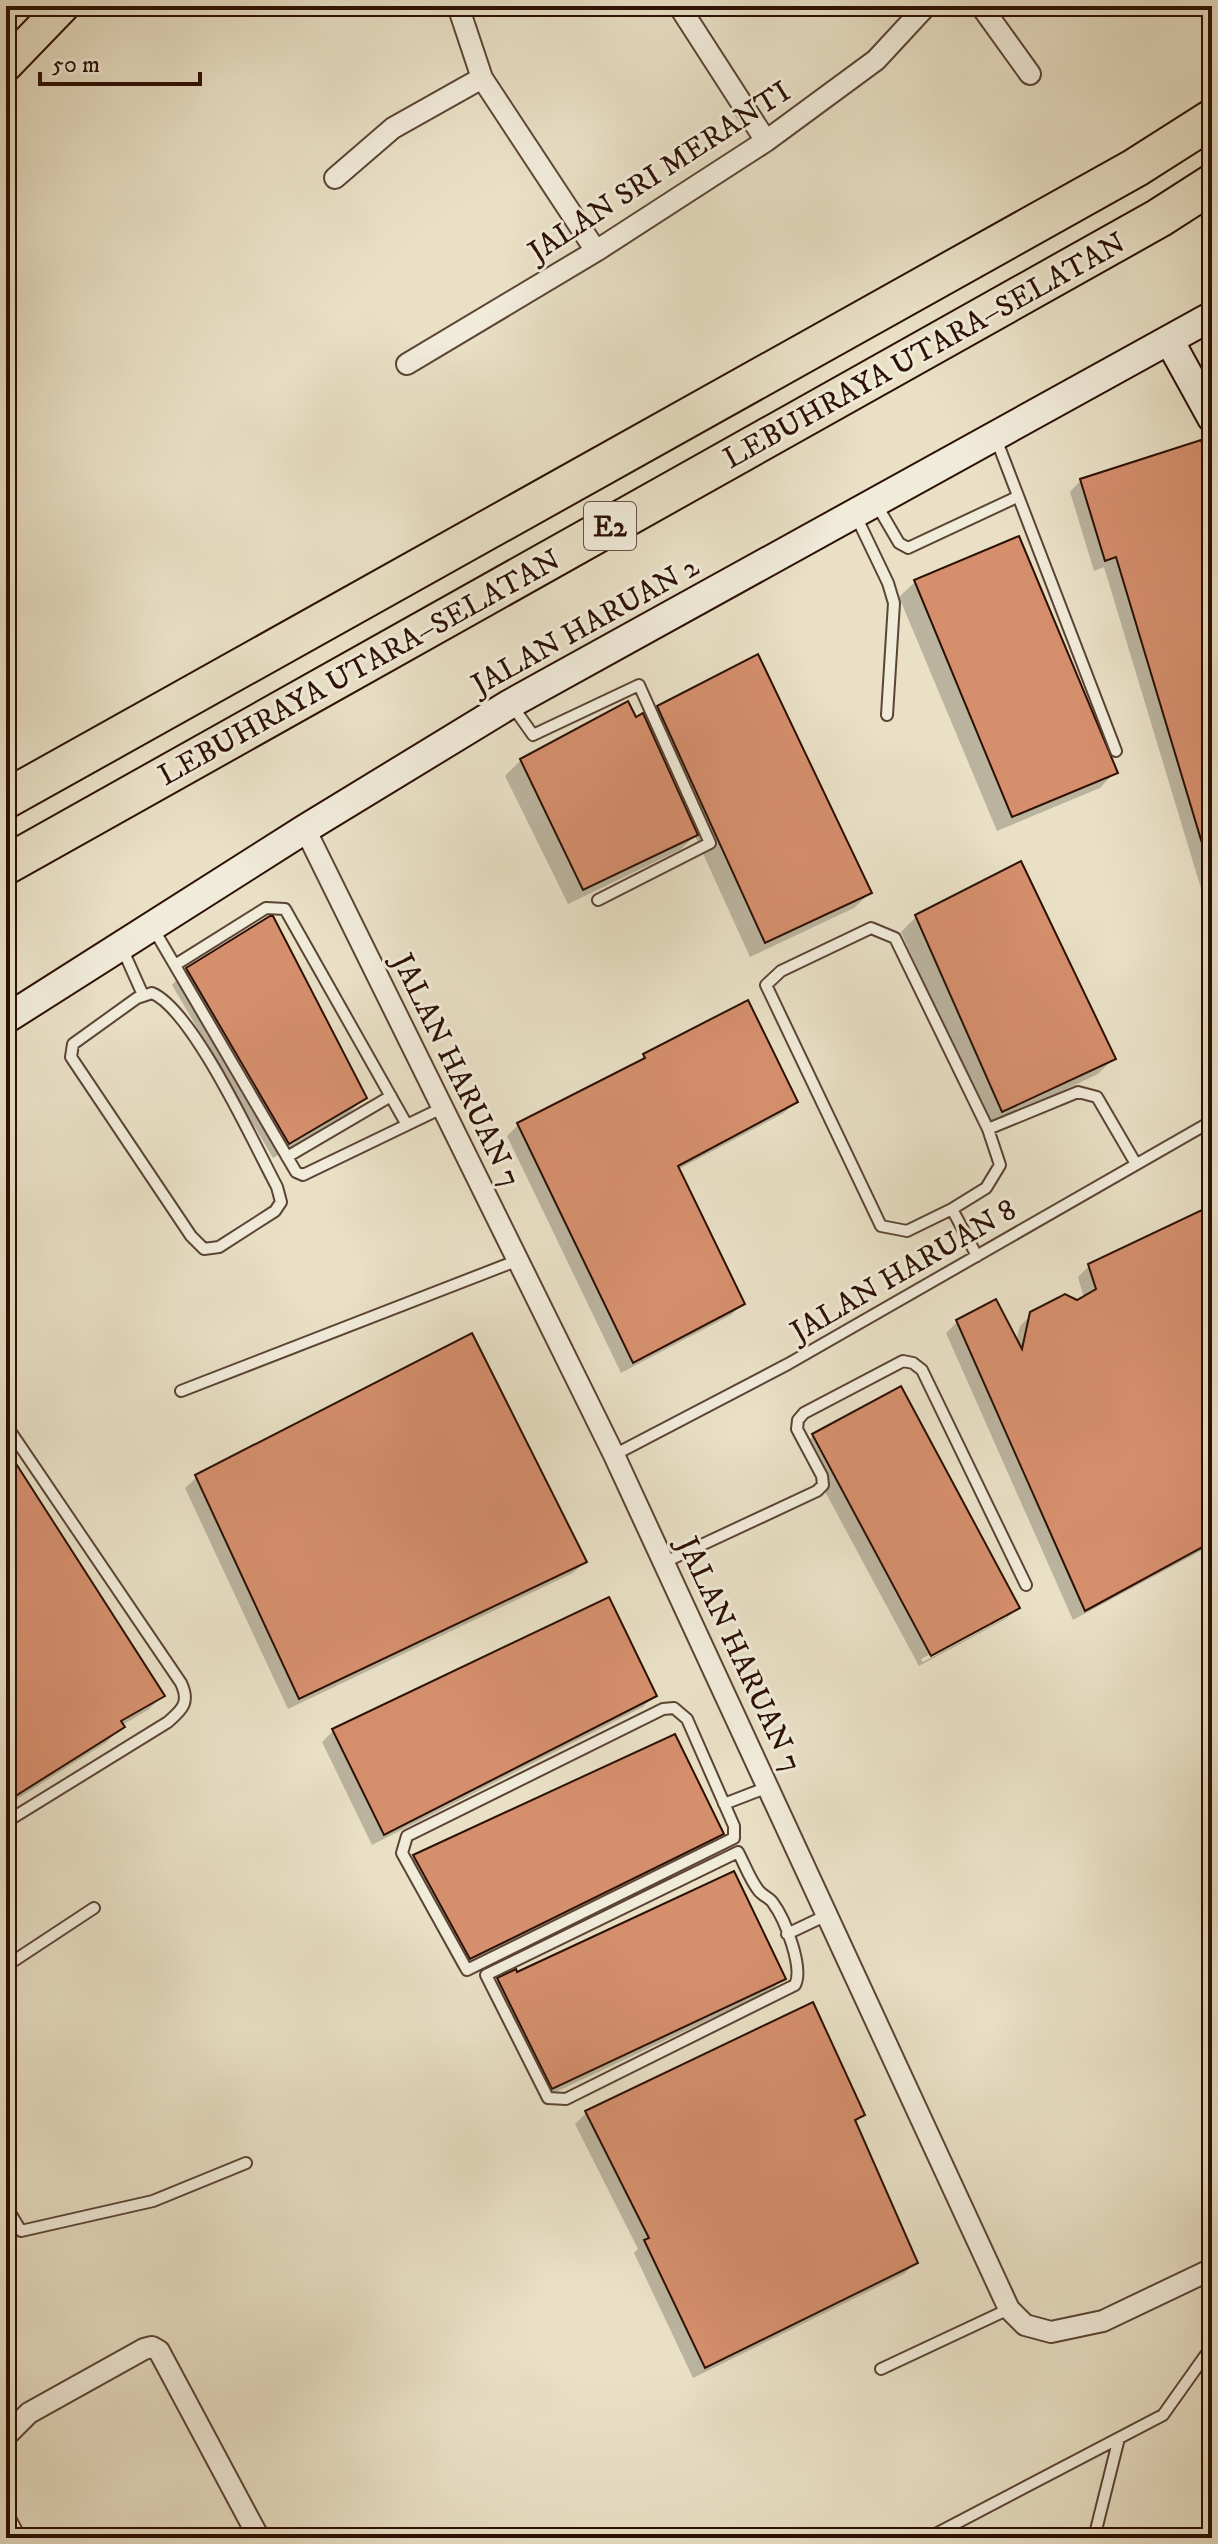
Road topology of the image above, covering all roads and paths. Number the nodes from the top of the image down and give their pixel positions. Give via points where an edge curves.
1 (38, 6) edge
2 (63, 6) edge
3 (458, 6) edge
4 (679, 6) edge
5 (926, 6) edge
6 (981, 6) edge
7 (6, 54) edge
8 (6, 65) edge
9 (1030, 74) dead end
10 (482, 78) junction
11 (1212, 119) edge
12 (766, 141) junction
13 (335, 178) dead end
14 (1212, 184) edge
15 (596, 251) junction
16 (1212, 316) edge
17 (1169, 340) junction
18 (407, 364) dead end
19 (1212, 418) edge
20 (994, 434) junction
21 (1017, 497) junction
22 (865, 507) junction
23 (510, 704) junction
24 (887, 715) dead end
25 (1116, 751) dead end
26 (6, 799) edge
27 (305, 829) junction
28 (6, 865) edge
29 (598, 900) dead end
30 (152, 926) junction
31 (121, 946) junction
32 (175, 965) junction
33 (143, 995) junction
34 (6, 1019) edge
35 (391, 1096) junction
36 (442, 1108) junction
37 (1212, 1121) edge
38 (407, 1125) junction
39 (988, 1129) junction
40 (287, 1157) junction
41 (1136, 1164) junction
42 (952, 1209) junction
43 (977, 1256) junction
44 (516, 1261) junction
45 (181, 1391) dead end
46 (6, 1425) edge
47 (614, 1455) junction
48 (665, 1562) junction
49 (1026, 1585) dead end
50 (768, 1787) junction
51 (724, 1804) junction
52 (6, 1822) edge
53 (94, 1908) dead end
54 (827, 1915) junction
55 (787, 1934) junction
56 (6, 1966) edge
57 (246, 2163) dead end
58 (6, 2206) edge
59 (1212, 2269) edge
60 (1009, 2309) junction
61 (1212, 2346) edge
62 (881, 2369) dead end
63 (6, 2436) edge
64 (1119, 2438) junction
65 (6, 2521) edge
66 (930, 2537) edge
67 (15, 2538) edge
68 (259, 2538) edge
69 (1094, 2538) edge

1 - 7 main road
2 - 8 main road
3 - 10 street
4 - 12 street
5 - 12 street, JALAN SRI MERANTI via 876,60
6 - 9 street
10 - 13 street via 393,128
10 - 15 street
11 - 26 highway, LEBUHRAYA UTARA–SELATAN / E2 via 1121,176
12 - 15 street, JALAN SRI MERANTI
14 - 28 highway, LEBUHRAYA UTARA–SELATAN / E2
15 - 18 street, JALAN SRI MERANTI
16 - 17 main road, JALAN HARUAN 2
17 - 19 main road
17 - 20 main road, JALAN HARUAN 2
20 - 21 lane
20 - 22 main road, JALAN HARUAN 2
21 - 22 lane via 908,548
21 - 25 lane
22 - 23 main road, JALAN HARUAN 2
22 - 24 lane via 894,603
23 - 27 main road, JALAN HARUAN 2
23 - 29 lane via 533,735 639,685 710,843
27 - 30 main road, JALAN HARUAN 2
27 - 36 street, JALAN HARUAN 7
30 - 31 main road, JALAN HARUAN 2
30 - 32 lane
31 - 33 lane
31 - 34 main road, JALAN HARUAN 2
32 - 35 lane via 266,908 285,909
32 - 40 lane
33 - 33 lane via 73,1044 71,1057 191,1236 204,1249 219,1247 275,1211 281,1202 277,1187 194,1035 160,997
35 - 38 lane
35 - 40 lane
36 - 38 lane
36 - 44 street, JALAN HARUAN 7
37 - 41 lane, JALAN HARUAN 8
38 - 40 lane via 303,1175
39 - 41 lane via 1078,1092 1097,1097
39 - 42 lane via 1000,1165 986,1188
39 - 42 lane via 895,938 871,928 781,971 766,985 881,1226 907,1231
41 - 43 lane, JALAN HARUAN 8
42 - 43 lane
43 - 47 lane, JALAN HARUAN 8
44 - 45 lane
44 - 47 street, JALAN HARUAN 7
46 - 52 lane via 181,1683 186,1700 168,1722
47 - 48 street, JALAN HARUAN 7
48 - 49 lane via 817,1491 822,1476 797,1429 798,1420 903,1361 922,1370
48 - 50 street, JALAN HARUAN 7
50 - 51 lane
50 - 54 street, JALAN HARUAN 7
51 - 51 lane via 734,1838 467,1970 402,1853 407,1836 415,1831 663,1709 674,1708 687,1719
53 - 56 lane
54 - 55 lane
54 - 60 street, JALAN HARUAN 7
55 - 55 lane via 799,1966 790,1989 559,2100 545,2096 486,1975 738,1852 760,1894 773,1901
57 - 58 lane via 153,2201 21,2231
59 - 60 street via 1103,2321 1051,2332 1025,2325
60 - 62 lane
61 - 64 lane via 1163,2415
63 - 68 street via 29,2413 152,2347 159,2351
64 - 66 lane
64 - 69 lane
65 - 67 street

